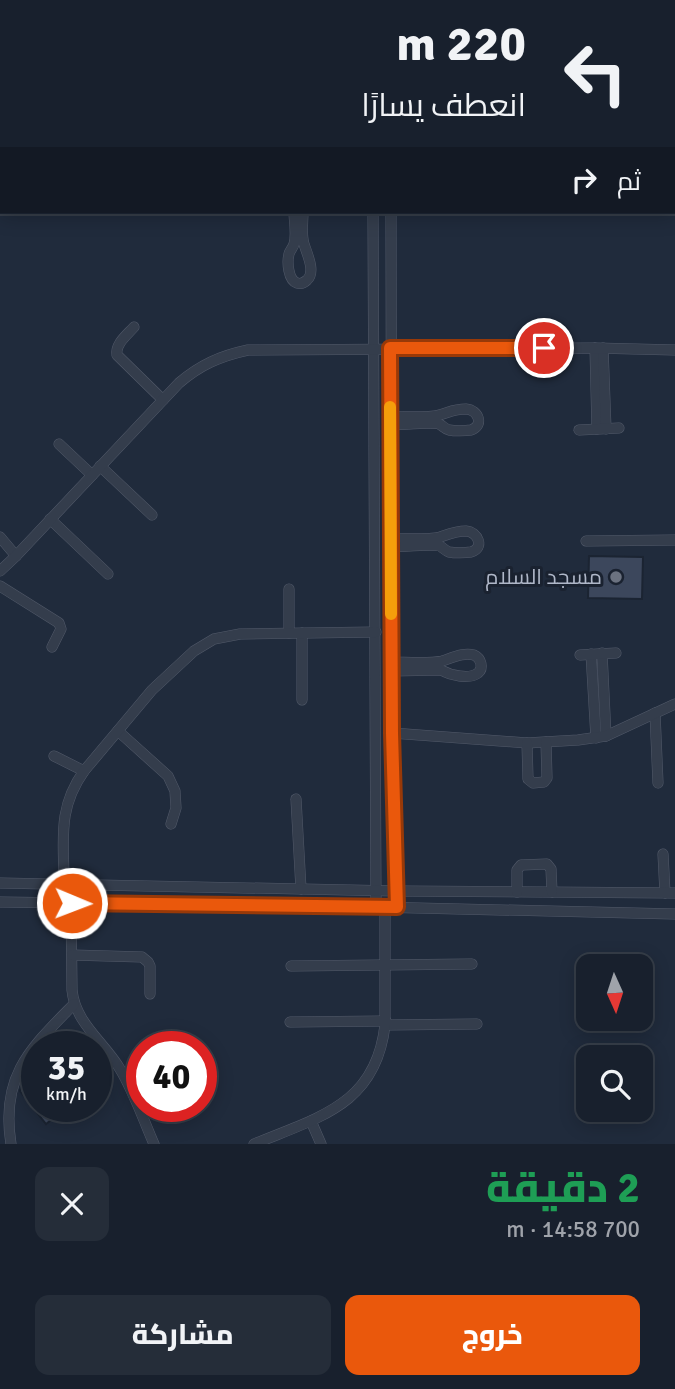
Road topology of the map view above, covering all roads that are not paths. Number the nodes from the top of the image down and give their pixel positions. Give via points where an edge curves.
1 (294, 214) edge
2 (303, 214) edge
3 (373, 214) edge
4 (391, 216) edge
5 (134, 327) dead end
6 (390, 348) junction
7 (599, 348) junction
8 (373, 349) junction
9 (675, 350) edge
10 (163, 400) junction
11 (390, 421) junction
12 (619, 428) dead end
13 (602, 429) junction
14 (579, 430) dead end
15 (60, 444) dead end
16 (100, 466) junction
17 (92, 475) junction
18 (152, 515) dead end
19 (50, 519) junction
20 (0, 537) edge
21 (675, 540) edge
22 (586, 541) dead end
23 (391, 543) junction
24 (16, 556) junction
25 (0, 571) edge
26 (108, 575) dead end
27 (0, 586) edge
28 (289, 589) dead end
29 (376, 632) junction
30 (289, 633) junction
31 (302, 633) junction
32 (52, 647) dead end
33 (616, 653) dead end
34 (391, 667) junction
35 (302, 700) dead end
36 (675, 704) edge
37 (655, 713) junction
38 (118, 731) junction
39 (392, 733) junction
40 (601, 737) junction
41 (546, 742) junction
42 (527, 743) junction
43 (54, 756) dead end
44 (84, 771) junction
45 (658, 783) dead end
46 (296, 799) dead end
47 (171, 824) dead end
48 (663, 854) dead end
49 (0, 883) edge
50 (19, 884) junction
51 (65, 884) junction
52 (138, 885) junction
53 (301, 889) junction
54 (376, 890) junction
55 (397, 891) junction
56 (517, 892) junction
57 (552, 892) junction
58 (670, 893) edge
59 (0, 901) edge
60 (19, 902) junction
61 (72, 903) junction
62 (138, 904) junction
63 (380, 907) junction
64 (397, 907) junction
65 (675, 914) edge
66 (72, 955) junction
67 (472, 964) dead end
68 (291, 965) dead end
69 (384, 965) junction
70 (150, 994) dead end
71 (74, 1004) junction
72 (290, 1021) dead end
73 (386, 1023) junction
74 (477, 1024) dead end
75 (311, 1121) junction
76 (11, 1144) edge
77 (154, 1144) edge
78 (254, 1144) edge
79 (321, 1144) edge

1 - 2 street via 290,277 298,284 310,274
3 - 8 street
4 - 6 street
5 - 10 street via 118,345 117,355
6 - 7 street
6 - 8 street
6 - 11 street
7 - 9 street
7 - 13 street
8 - 10 street via 229,354 194,371
8 - 29 street
10 - 16 street
11 - 11 street via 438,424 454,430 472,429 479,421 470,409
11 - 23 street
12 - 13 street
13 - 14 street
15 - 17 street
16 - 17 street
16 - 18 street
17 - 19 street
19 - 24 street
19 - 26 street
20 - 24 street
21 - 22 street
23 - 23 street via 438,546 450,552 472,551 479,543 469,531
23 - 34 street
24 - 25 street
27 - 32 street via 59,623 61,629
28 - 30 street
29 - 31 street
29 - 54 street
30 - 31 street
30 - 38 street via 235,634 202,645 152,691
31 - 35 street
33 - 40 street via 591,654
34 - 34 street via 475,675 481,661 472,655 452,656
34 - 39 street
36 - 37 street
37 - 40 street
37 - 45 street
38 - 44 street
38 - 47 street via 168,776 176,800
39 - 42 street
39 - 55 street
40 - 41 street
41 - 42 street
41 - 42 street via 547,778 533,783 528,779
43 - 44 street
44 - 51 street via 64,815
46 - 53 street
48 - 58 street
49 - 50 street
50 - 51 street
50 - 60 street
51 - 52 street
52 - 53 street
52 - 62 street
53 - 54 street
54 - 55 street
54 - 63 street
55 - 56 street
55 - 64 street
56 - 57 street
56 - 57 street via 518,867 547,864
57 - 58 street
59 - 60 street
60 - 61 street
61 - 62 street
61 - 66 street
62 - 63 street
63 - 64 street
63 - 69 street
64 - 65 street
66 - 70 street via 142,957 150,966
66 - 71 street
67 - 69 street
68 - 69 street
69 - 73 street
71 - 76 street via 12,1072 3,1107
71 - 77 street via 121,1070
72 - 73 street
73 - 74 street
73 - 75 street via 379,1055 364,1083 341,1105
75 - 78 street
75 - 79 street

